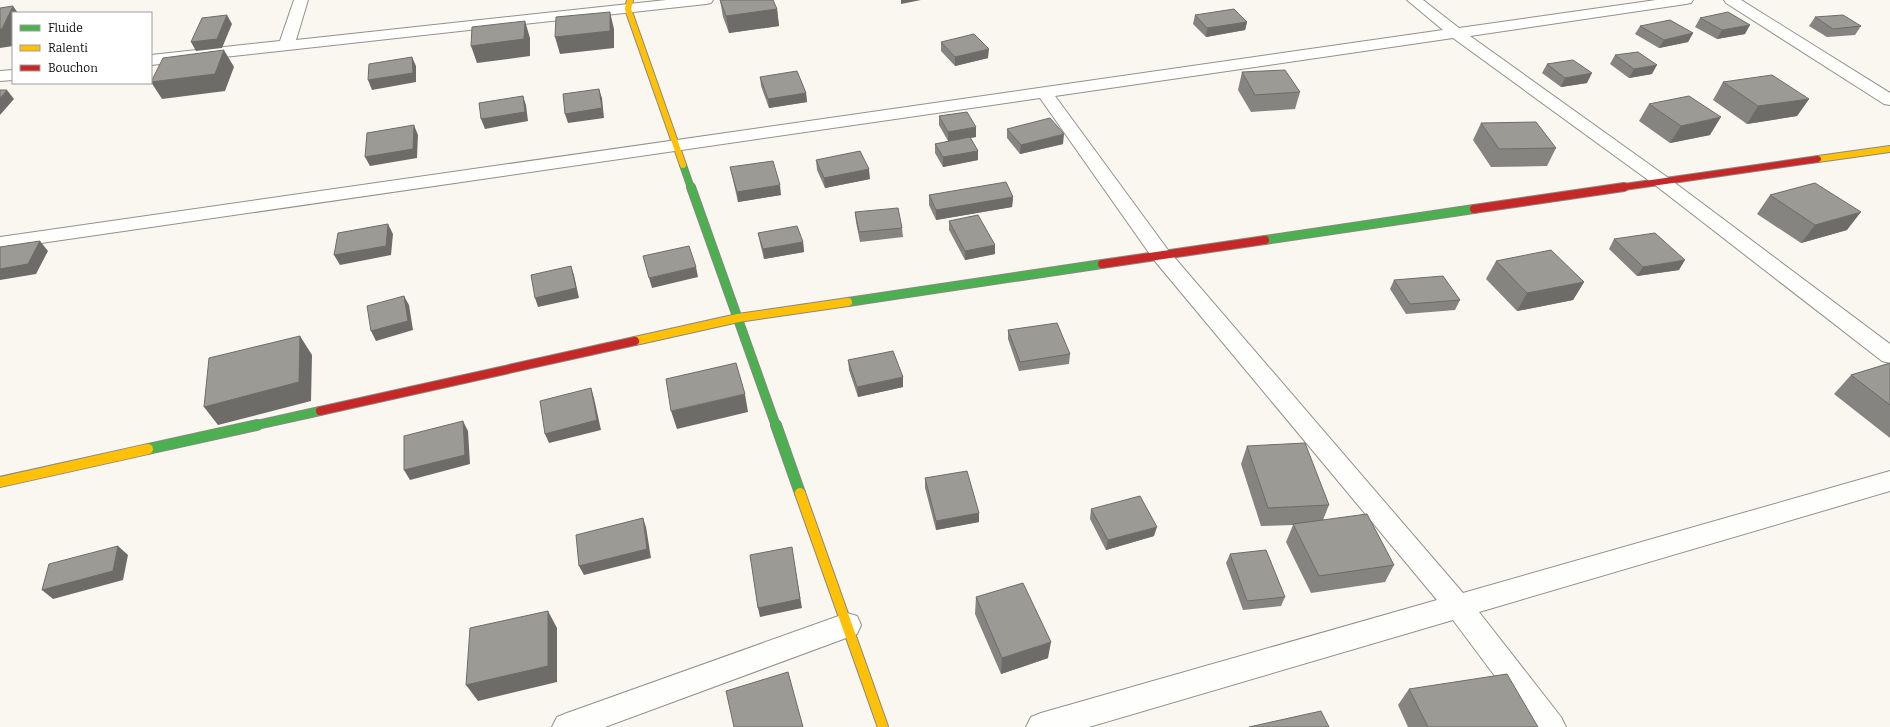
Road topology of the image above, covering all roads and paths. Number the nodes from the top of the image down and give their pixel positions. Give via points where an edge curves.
1 (302, 0) edge
2 (706, 0) edge
3 (1414, 0) edge
4 (1686, 0) edge
5 (1731, 0) edge
6 (629, 4) edge
7 (1456, 33) junction
8 (286, 46) junction
9 (152, 60) edge
10 (12, 75) edge
11 (0, 76) edge
12 (1044, 92) junction
13 (1890, 100) edge
14 (677, 145) junction
15 (1890, 149) edge
16 (1661, 181) junction
17 (0, 243) edge
18 (1161, 255) junction
19 (738, 318) junction
20 (1890, 355) edge
21 (1890, 481) edge
22 (0, 482) edge
23 (1458, 606) junction
24 (847, 625) junction
25 (567, 727) edge
26 (883, 727) edge
27 (1041, 727) edge
28 (1551, 727) edge

1 - 8 street
2 - 6 street
3 - 7 street
4 - 7 street
5 - 13 street
6 - 8 street
6 - 14 street
7 - 12 street
7 - 16 street
8 - 9 street
10 - 11 street
12 - 14 street
12 - 18 street
14 - 17 street
14 - 19 street
15 - 16 street
16 - 18 street
16 - 20 street
18 - 19 street
18 - 23 street
19 - 22 street
19 - 24 street
21 - 23 street
23 - 27 street
23 - 28 street
24 - 25 street
24 - 26 street

